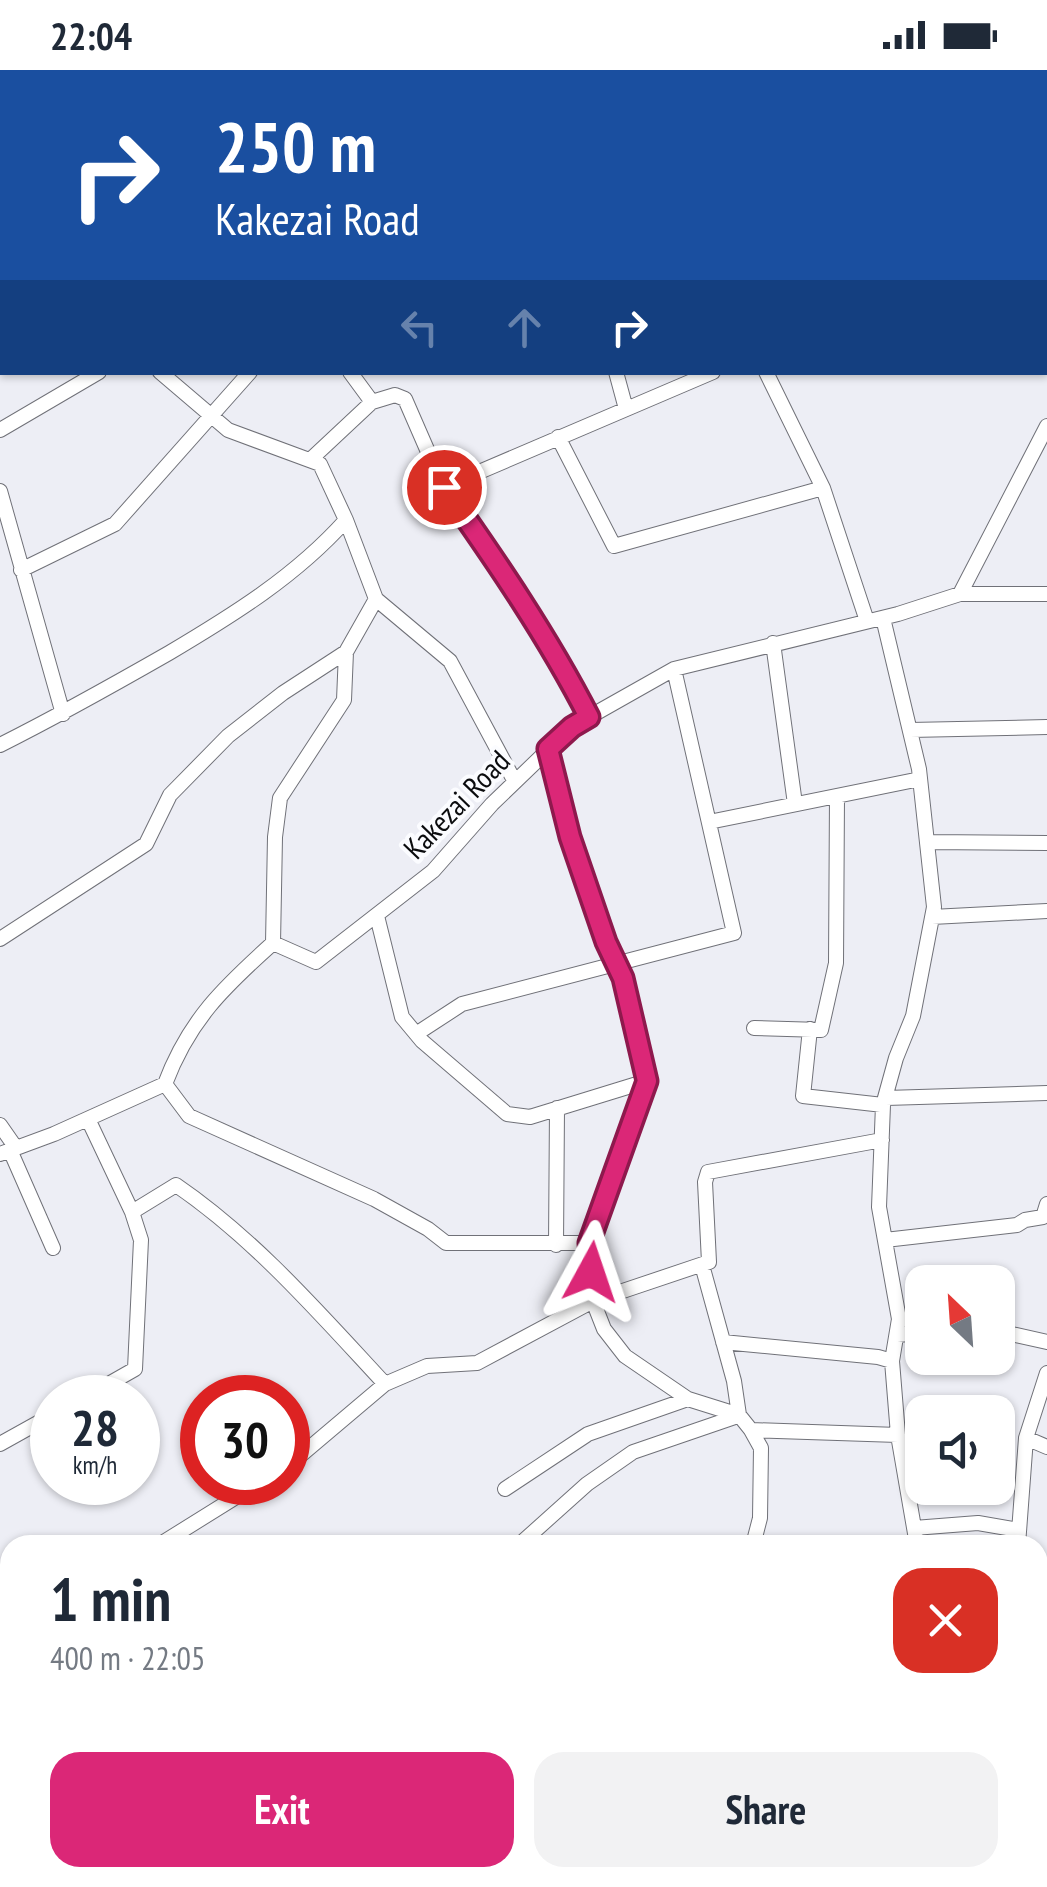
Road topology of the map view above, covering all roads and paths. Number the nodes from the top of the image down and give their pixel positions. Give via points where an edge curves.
1 (94, 375) edge
2 (163, 375) edge
3 (247, 375) edge
4 (352, 375) edge
5 (617, 375) edge
6 (706, 375) edge
7 (767, 375) edge
8 (372, 402) junction
9 (626, 409) junction
10 (212, 417) junction
11 (1047, 426) edge
12 (0, 430) edge
13 (558, 437) junction
14 (310, 460) junction
15 (444, 487) junction
16 (823, 488) junction
17 (0, 491) edge
18 (346, 520) junction
19 (21, 570) junction
20 (960, 594) junction
21 (1047, 594) edge
22 (376, 599) junction
23 (883, 618) junction
24 (866, 622) junction
25 (773, 643) junction
26 (346, 652) junction
27 (674, 670) junction
28 (62, 714) junction
29 (589, 717) junction
30 (1047, 728) edge
31 (910, 730) junction
32 (0, 745) edge
33 (548, 749) junction
34 (920, 779) junction
35 (515, 782) junction
36 (837, 796) junction
37 (795, 804) junction
38 (709, 822) junction
39 (927, 842) junction
40 (1047, 843) edge
41 (1047, 911) edge
42 (377, 916) junction
43 (932, 917) junction
44 (0, 939) edge
45 (273, 942) junction
46 (616, 962) junction
47 (754, 1028) dead end
48 (810, 1029) junction
49 (416, 1034) junction
50 (647, 1081) junction
51 (165, 1084) junction
52 (1047, 1092) edge
53 (884, 1102) junction
54 (557, 1108) junction
55 (88, 1118) junction
56 (0, 1125) edge
57 (882, 1140) junction
58 (9, 1150) edge
59 (1047, 1204) edge
60 (132, 1212) junction
61 (885, 1240) junction
62 (589, 1243) junction
63 (556, 1245) junction
64 (53, 1248) dead end
65 (702, 1265) junction
66 (593, 1301) junction
67 (905, 1334) edge
68 (897, 1335) junction
69 (1015, 1335) edge
70 (723, 1342) junction
71 (1047, 1342) edge
72 (892, 1361) junction
73 (1047, 1372) edge
74 (124, 1375) edge
75 (385, 1384) junction
76 (688, 1399) junction
77 (739, 1416) junction
78 (30, 1426) edge
79 (752, 1430) junction
80 (898, 1436) junction
81 (1026, 1438) junction
82 (2, 1440) edge
83 (310, 1447) edge
84 (1047, 1447) edge
85 (505, 1489) dead end
86 (223, 1505) edge
87 (914, 1528) junction
88 (175, 1535) edge
89 (530, 1535) edge
90 (756, 1535) edge
91 (915, 1535) edge
92 (1010, 1535) edge
93 (1018, 1535) edge

1 - 12 street
2 - 10 street
3 - 10 street
4 - 8 street
5 - 9 street
6 - 9 street
7 - 16 street
8 - 14 street
8 - 15 street via 405,399
9 - 13 street
10 - 14 street via 228,430
10 - 19 street via 115,524
11 - 20 street
13 - 15 street
13 - 16 street via 614,546
14 - 18 street via 320,464
15 - 29 street
16 - 24 street
17 - 19 street
18 - 22 street
18 - 28 street via 322,548 259,597
19 - 28 street
20 - 21 street, Kakezai Road
20 - 23 street, Kakezai Road
22 - 26 street
22 - 35 street via 450,660
23 - 24 street, Kakezai Road
23 - 31 street
24 - 25 street, Kakezai Road
25 - 27 street, Kakezai Road
25 - 37 street
26 - 44 street via 228,736 170,796 146,844
26 - 45 street via 344,700 280,798
27 - 29 street, Kakezai Road
27 - 38 street
28 - 32 street
29 - 33 street, Kakezai Road
30 - 31 street
31 - 34 street
33 - 35 street, Kakezai Road
33 - 46 street via 570,837
34 - 36 street
34 - 39 street
35 - 42 street, Kakezai Road via 433,871
36 - 37 street
36 - 48 street via 836,963 821,1030
37 - 38 street
38 - 46 street via 734,933
39 - 40 street
39 - 43 street
41 - 43 street
42 - 45 street, Kakezai Road via 316,962
42 - 49 street via 402,1016
43 - 53 street via 914,1016
45 - 51 street via 220,990 178,1049
46 - 49 street via 462,1004
46 - 50 street
47 - 48 street
48 - 53 street via 803,1096
49 - 54 street via 507,1114 530,1117
50 - 54 street
50 - 62 street
51 - 55 street
51 - 63 street via 189,1116 374,1199 446,1243
52 - 53 street
53 - 57 street
54 - 63 street
55 - 58 street
55 - 60 street
56 - 58 street
57 - 61 street via 879,1207
57 - 65 street via 708,1172 709,1262
58 - 64 street
59 - 61 street via 1043,1218 1017,1225
60 - 74 street via 141,1240 135,1369
60 - 75 street via 176,1184 214,1211
61 - 68 street
62 - 63 street
62 - 66 street
65 - 66 street
65 - 70 street
66 - 75 street via 476,1363 427,1366
66 - 76 street via 625,1356
67 - 68 street
68 - 72 street
69 - 71 street
70 - 72 street
70 - 77 street
72 - 80 street
73 - 81 street
75 - 83 street
76 - 77 street
76 - 85 street via 588,1434
77 - 79 street
77 - 89 street via 632,1452
78 - 82 street
79 - 80 street
79 - 90 street via 762,1448
80 - 87 street
81 - 84 street
81 - 93 street
86 - 88 street
87 - 91 street
87 - 92 street via 978,1523

